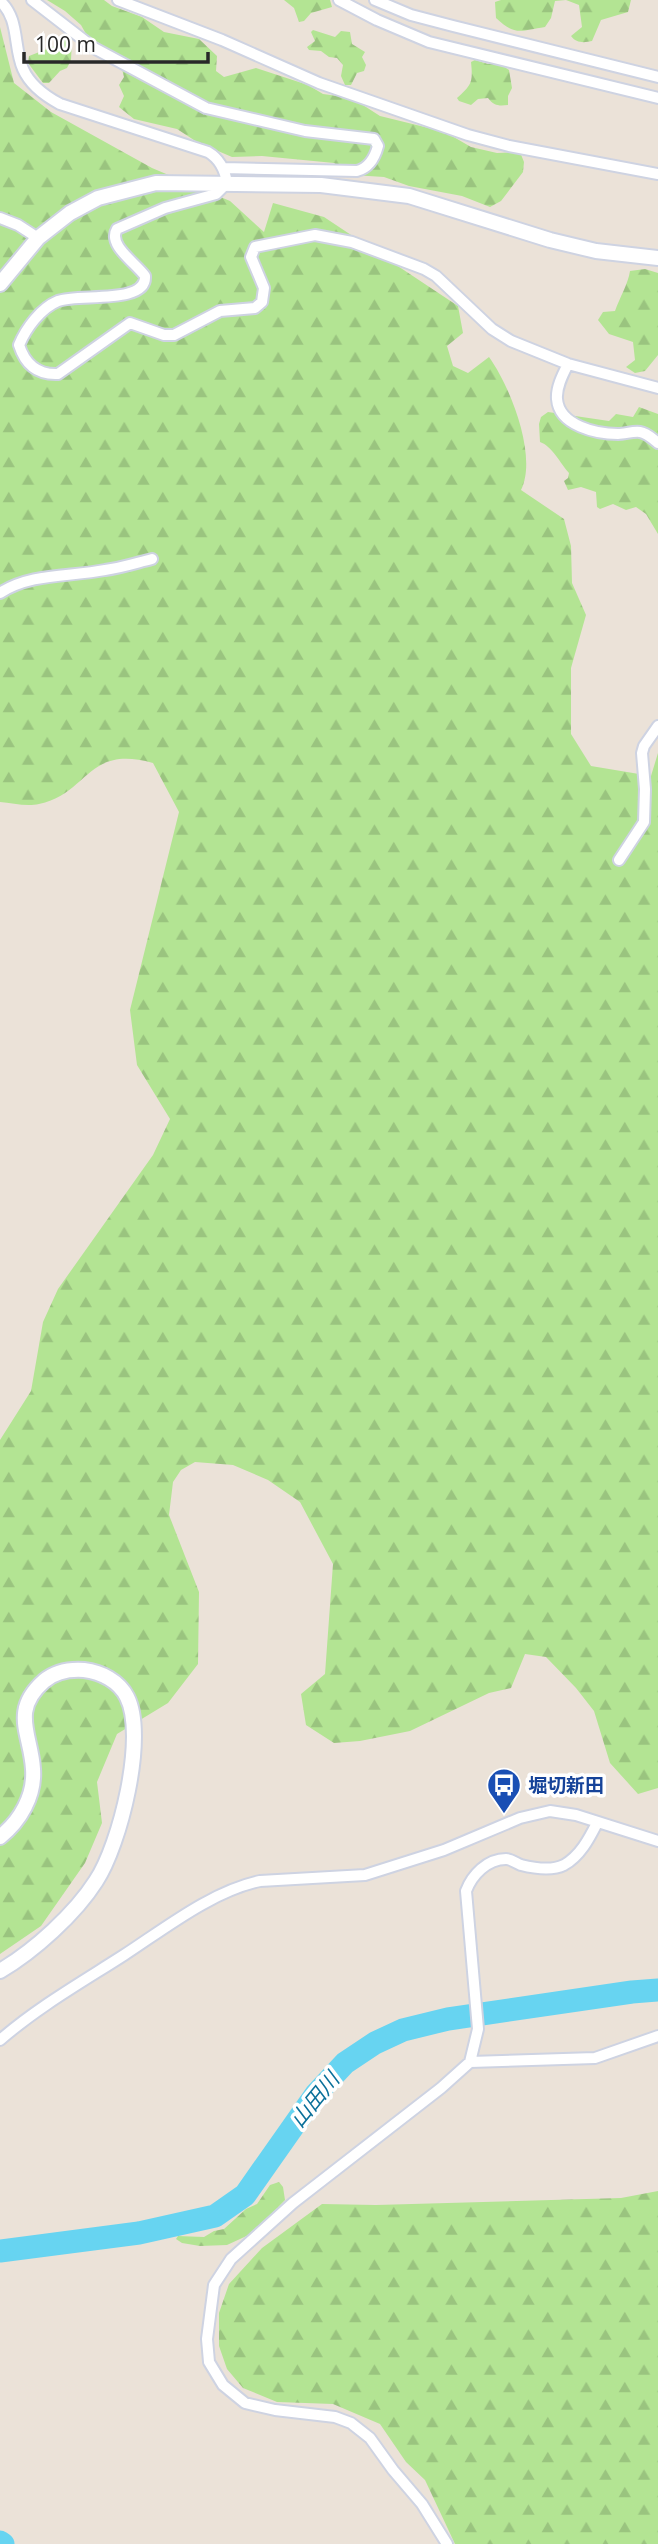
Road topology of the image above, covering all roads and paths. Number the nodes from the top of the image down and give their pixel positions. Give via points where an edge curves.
1 (32, 0) edge
2 (118, 0) edge
3 (339, 0) edge
4 (375, 0) edge
5 (0, 1) edge
6 (658, 77) edge
7 (658, 98) edge
8 (223, 168) junction
9 (658, 174) edge
10 (228, 184) junction
11 (0, 218) edge
12 (38, 238) junction
13 (658, 258) edge
14 (0, 284) edge
15 (568, 363) junction
16 (658, 388) edge
17 (658, 443) edge
18 (152, 559) dead end
19 (0, 593) edge
20 (658, 726) edge
21 (619, 860) dead end
22 (597, 1824) junction
23 (0, 1838) edge
24 (658, 1841) edge
25 (0, 1971) edge
26 (658, 2036) edge
27 (0, 2040) edge
28 (470, 2062) junction
29 (447, 2544) edge

1 - 8 street via 94,48 205,108 306,131 364,136 378,146 369,164 357,171
2 - 9 street via 319,83 468,135
3 - 7 street via 441,46
4 - 6 street via 411,15
5 - 8 street via 10,14 23,69 47,97 208,152
8 - 10 street
10 - 12 street via 156,183 125,189 70,213
10 - 13 street via 321,185 409,196 562,243
10 - 15 street via 216,194 165,208 117,229 114,243 145,276 144,284 125,295 56,302 22,337 19,345 26,361 41,372 58,374 125,324 174,335 220,311 255,307 262,302 264,288 251,257 255,247 315,235 352,242 424,269 500,334
11 - 12 street
12 - 14 street
15 - 16 street
15 - 17 street via 557,396 565,416 592,430 642,433
18 - 19 street via 34,578
20 - 21 street via 642,752 644,822
22 - 24 street
22 - 27 street via 550,1811 365,1875 243,1885 151,1937
22 - 28 street via 576,1857 561,1866 544,1869 507,1859 492,1863 471,1879 466,1891 478,2029
23 - 25 street via 31,1796 33,1769 23,1720 30,1698 57,1672 76,1670 106,1676 128,1699 133,1732 124,1815 113,1848 96,1881 65,1917 19,1960
26 - 28 street via 595,2058
28 - 29 street via 293,2203 231,2259 214,2284 207,2339 209,2362 223,2385 245,2403 335,2417 370,2438

